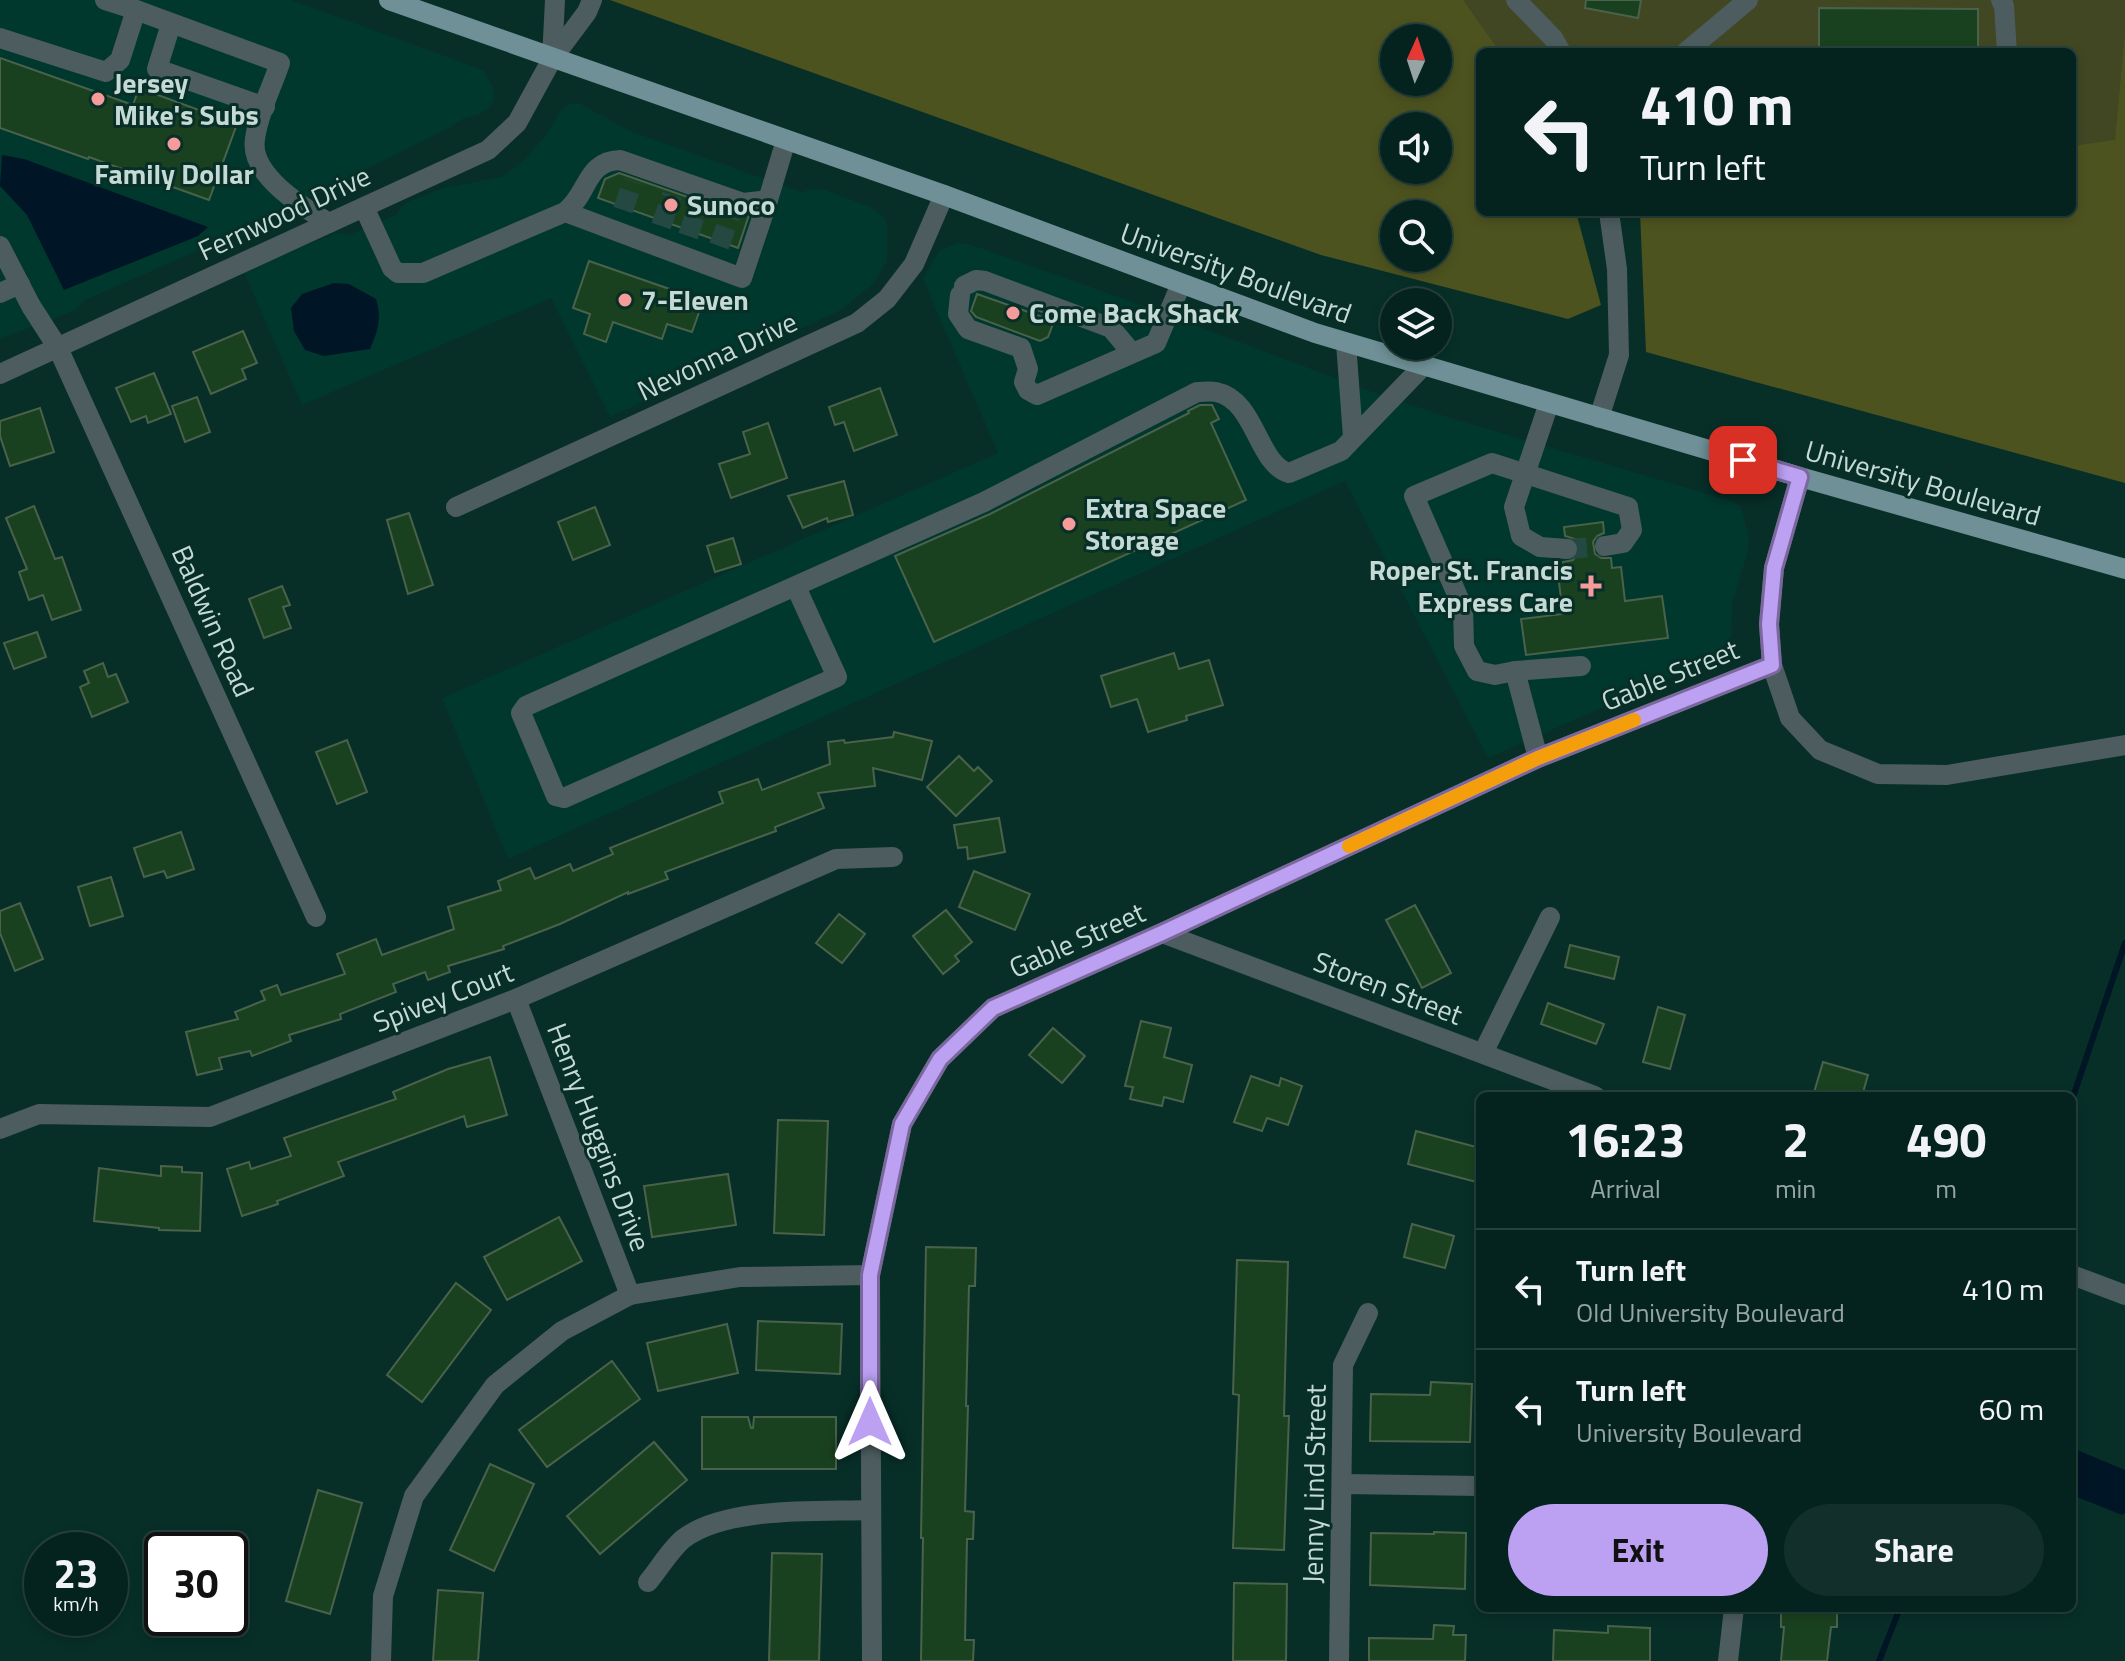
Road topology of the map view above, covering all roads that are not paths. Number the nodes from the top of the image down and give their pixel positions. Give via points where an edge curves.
1 (105, 0) edge
2 (389, 0) edge
3 (555, 0) edge
4 (592, 0) edge
5 (1516, 0) edge
6 (1748, 0) edge
7 (2001, 0) edge
8 (136, 10) junction
9 (171, 24) junction
10 (0, 38) edge
11 (1559, 48) edge
12 (1691, 48) edge
13 (2007, 48) edge
14 (552, 59) junction
15 (265, 107) junction
16 (786, 140) junction
17 (944, 195) junction
18 (768, 200) junction
19 (364, 207) junction
20 (623, 210) tunnel mouth
21 (565, 212) junction
22 (1610, 216) edge
23 (329, 223) junction
24 (616, 231) junction
25 (0, 246) edge
26 (719, 246) tunnel mouth
27 (712, 266) junction
28 (20, 284) junction
29 (1181, 284) junction
30 (0, 293) edge
31 (1346, 343) junction
32 (58, 348) junction
33 (1132, 353) junction
34 (1423, 366) junction
35 (0, 374) edge
36 (1549, 403) junction
37 (1599, 418) junction
38 (1353, 437) junction
39 (1525, 474) junction
40 (1800, 477) junction
41 (456, 507) dead end
42 (1605, 546) tunnel mouth
43 (1567, 549) tunnel mouth
44 (2125, 569) edge
45 (796, 587) junction
46 (1772, 665) junction
47 (1581, 666) dead end
48 (1515, 671) junction
49 (2125, 745) edge
50 (1538, 758) junction
51 (893, 857) dead end
52 (316, 917) dead end
53 (1550, 917) dead end
54 (1162, 933) junction
55 (516, 999) junction
56 (1483, 1053) junction
57 (1585, 1092) edge
58 (0, 1129) edge
59 (870, 1275) junction
60 (2076, 1277) edge
61 (630, 1295) junction
62 (2125, 1295) edge
63 (1368, 1313) dead end
64 (1343, 1484) junction
65 (1476, 1486) edge
66 (870, 1510) junction
67 (648, 1582) dead end
68 (1734, 1612) edge
69 (381, 1661) edge
70 (872, 1661) edge
71 (1339, 1661) edge
72 (1728, 1661) edge

1 - 8 street
2 - 14 main road, University Boulevard
3 - 14 street, Fernwood Drive
4 - 14 street, Fernwood Drive
5 - 11 street
6 - 12 street
7 - 13 street
8 - 9 street
8 - 10 street via 120,60 106,72
9 - 15 street via 157,69
9 - 15 street via 280,63
14 - 16 main road, University Boulevard
14 - 19 street, Fernwood Drive via 517,123 488,150
15 - 23 street via 254,141 259,165 288,196
16 - 17 main road, University Boulevard
16 - 18 street
17 - 29 main road, University Boulevard
17 - 41 street, Nevonna Drive via 914,264 887,299 857,323
18 - 21 street via 733,208 636,174 620,160 593,171
18 - 27 street via 742,278
19 - 21 street via 392,268 409,274 434,270
19 - 23 street, Fernwood Drive
20 - 24 street
21 - 24 street
22 - 37 street via 1619,355
23 - 32 street, Fernwood Drive
24 - 27 street via 657,235 684,245
25 - 28 street, Baldwin Road
26 - 27 street
28 - 30 street
28 - 32 street, Baldwin Road
29 - 31 main road, University Boulevard
29 - 33 street via 1156,343
31 - 34 main road, University Boulevard
31 - 38 street
32 - 35 street, Fernwood Drive
32 - 52 street, Baldwin Road
33 - 33 street via 1111,328 985,281 976,280 962,290 957,304 968,329 1021,348 1028,369 1024,382 1037,395
34 - 36 main road, University Boulevard
34 - 38 street
36 - 37 main road, University Boulevard
36 - 39 street
37 - 40 main road, University Boulevard
38 - 45 street via 1341,451 1289,473 1281,471 1236,401 1217,392 1197,392 984,502
39 - 42 street via 1628,507 1632,530 1623,543
39 - 43 street via 1514,507 1521,536 1540,547
39 - 48 street via 1492,463 1414,496 1463,608 1464,646 1477,671
40 - 44 main road, University Boulevard
40 - 46 street via 1774,568
45 - 45 street via 526,706 521,713 556,796 564,798 837,677
46 - 49 street via 1790,718 1820,750 1878,774 1947,775
46 - 50 street, Gable Street
47 - 48 street
48 - 50 street
50 - 54 street, Gable Street
51 - 55 street, Spivey Court via 836,859
53 - 56 street
54 - 56 street, Storen Street
54 - 59 street, Gable Street via 993,1008 940,1059 902,1124
55 - 58 street, Spivey Court via 210,1117 39,1114
55 - 61 street, Henry Huggins Drive
56 - 57 street, Storen Street
59 - 61 street via 740,1277
59 - 66 street, Gable Street
60 - 62 street
61 - 69 street via 562,1331 495,1385 414,1496 383,1596
63 - 64 street, Jenny Lind Street via 1343,1365
64 - 65 street
64 - 71 street, Jenny Lind Street
66 - 67 street via 722,1521 683,1539
66 - 70 street, Gable Street
68 - 72 street

